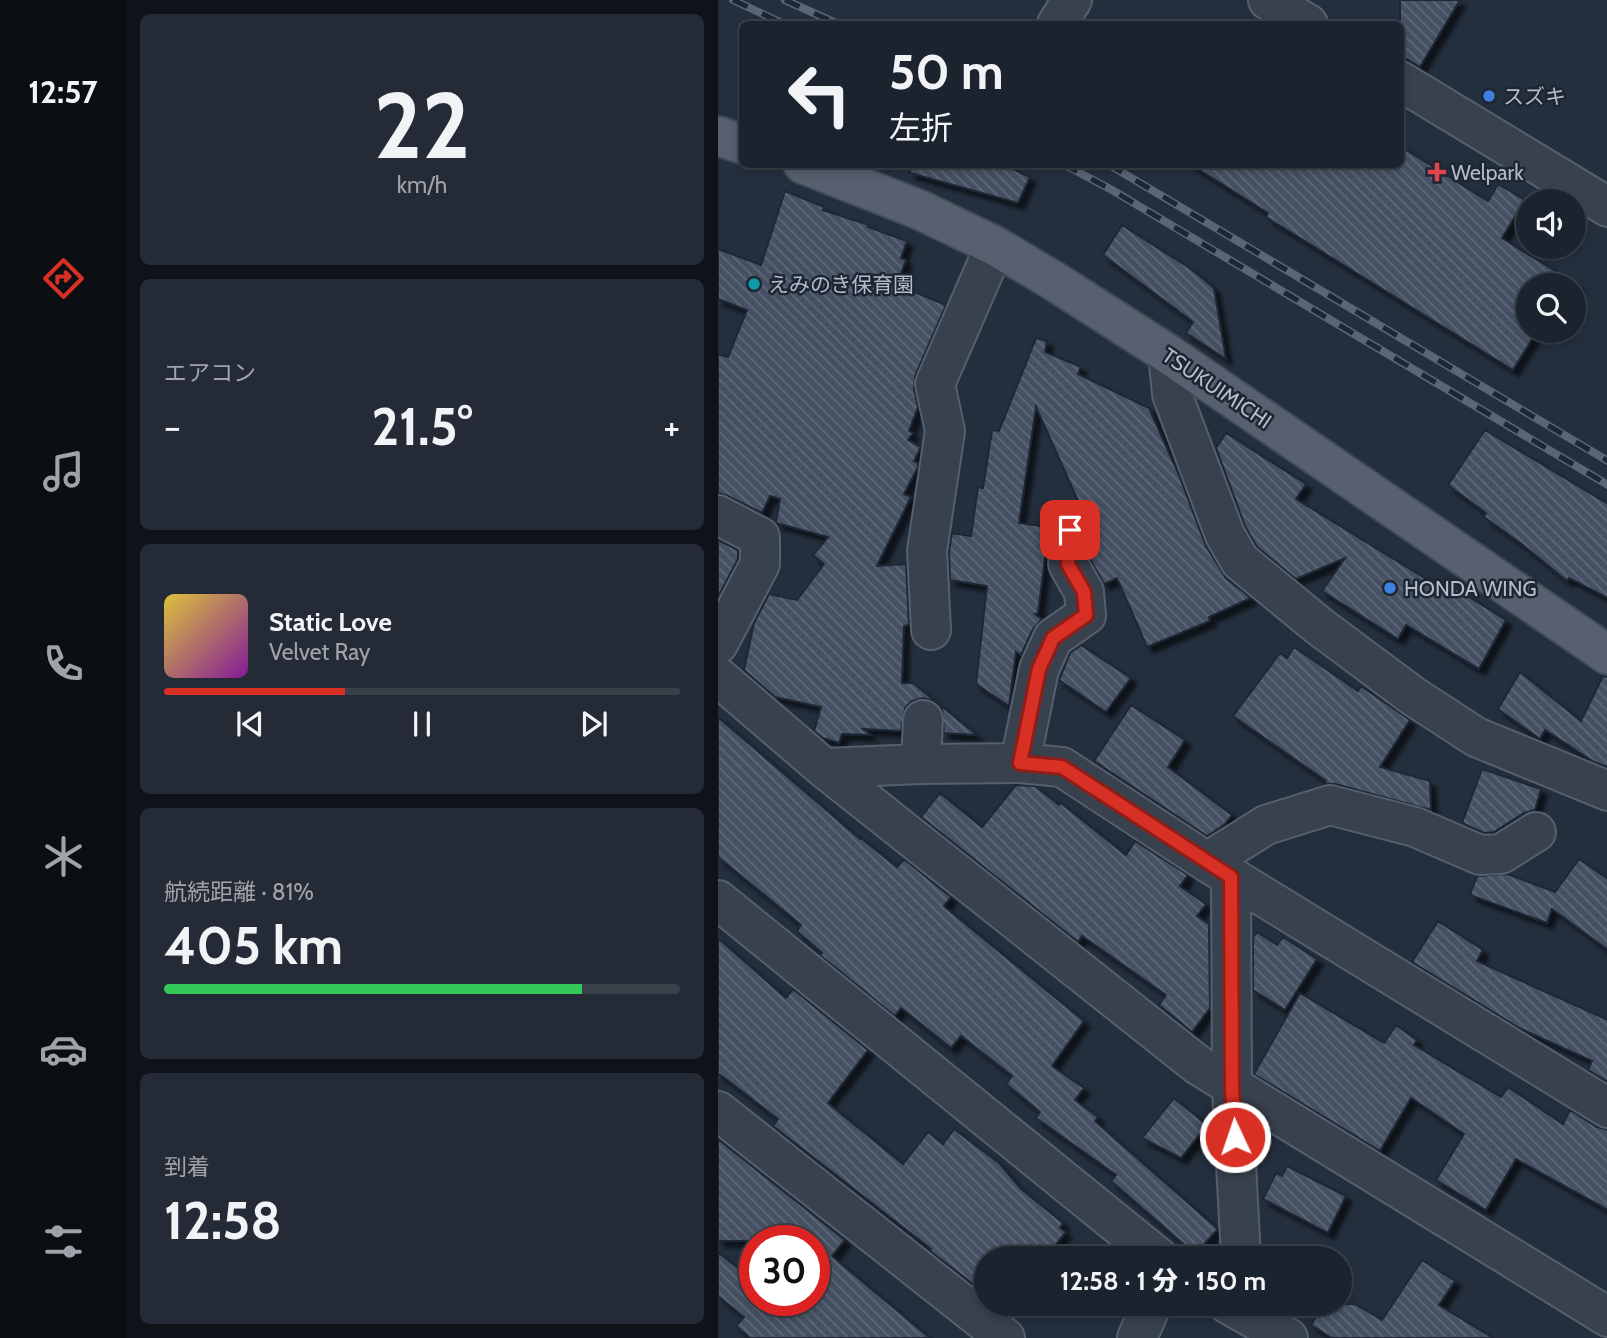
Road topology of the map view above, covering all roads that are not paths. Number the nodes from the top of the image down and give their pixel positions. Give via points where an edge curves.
1 (1072, 0) edge
2 (1268, 0) edge
3 (1059, 21) edge
4 (1303, 21) edge
5 (1404, 83) edge
6 (718, 136) edge
7 (739, 143) edge
8 (813, 168) edge
9 (1608, 207) edge
10 (995, 246) junction
11 (1168, 354) junction
12 (718, 515) edge
13 (1070, 530) dead end
14 (931, 630) dead end
15 (718, 644) edge
16 (1608, 655) edge
17 (718, 677) edge
18 (923, 720) dead end
19 (1020, 763) junction
20 (921, 764) junction
21 (824, 768) junction
22 (1608, 792) edge
23 (1536, 832) dead end
24 (1219, 869) junction
25 (718, 900) edge
26 (1232, 1088) junction
27 (1608, 1108) edge
28 (718, 1111) edge
29 (1144, 1246) edge
30 (1240, 1246) edge
31 (1147, 1316) edge
32 (1242, 1316) edge
33 (1608, 1317) edge
34 (1005, 1338) edge
35 (1137, 1338) edge
36 (1288, 1338) edge

1 - 3 street
2 - 4 street
5 - 9 street
6 - 7 main road
8 - 10 main road, TSUKUIMICHI via 920,210
10 - 11 main road, TSUKUIMICHI
10 - 14 street via 936,384 945,431 927,551
11 - 16 main road, TSUKUIMICHI
11 - 22 street via 1172,394 1225,536 1240,561 1319,626 1476,737
12 - 15 street via 760,537 760,564
13 - 19 street via 1068,564 1084,592 1086,615 1053,638 1039,669
17 - 21 street
18 - 20 street
19 - 20 street
19 - 24 street via 1062,767
20 - 21 street
21 - 26 street
23 - 24 street via 1501,853 1480,855 1415,827 1330,805 1266,825
24 - 26 street
24 - 27 street
25 - 29 street
26 - 30 street
26 - 33 street
28 - 34 street
31 - 35 street
32 - 36 street

